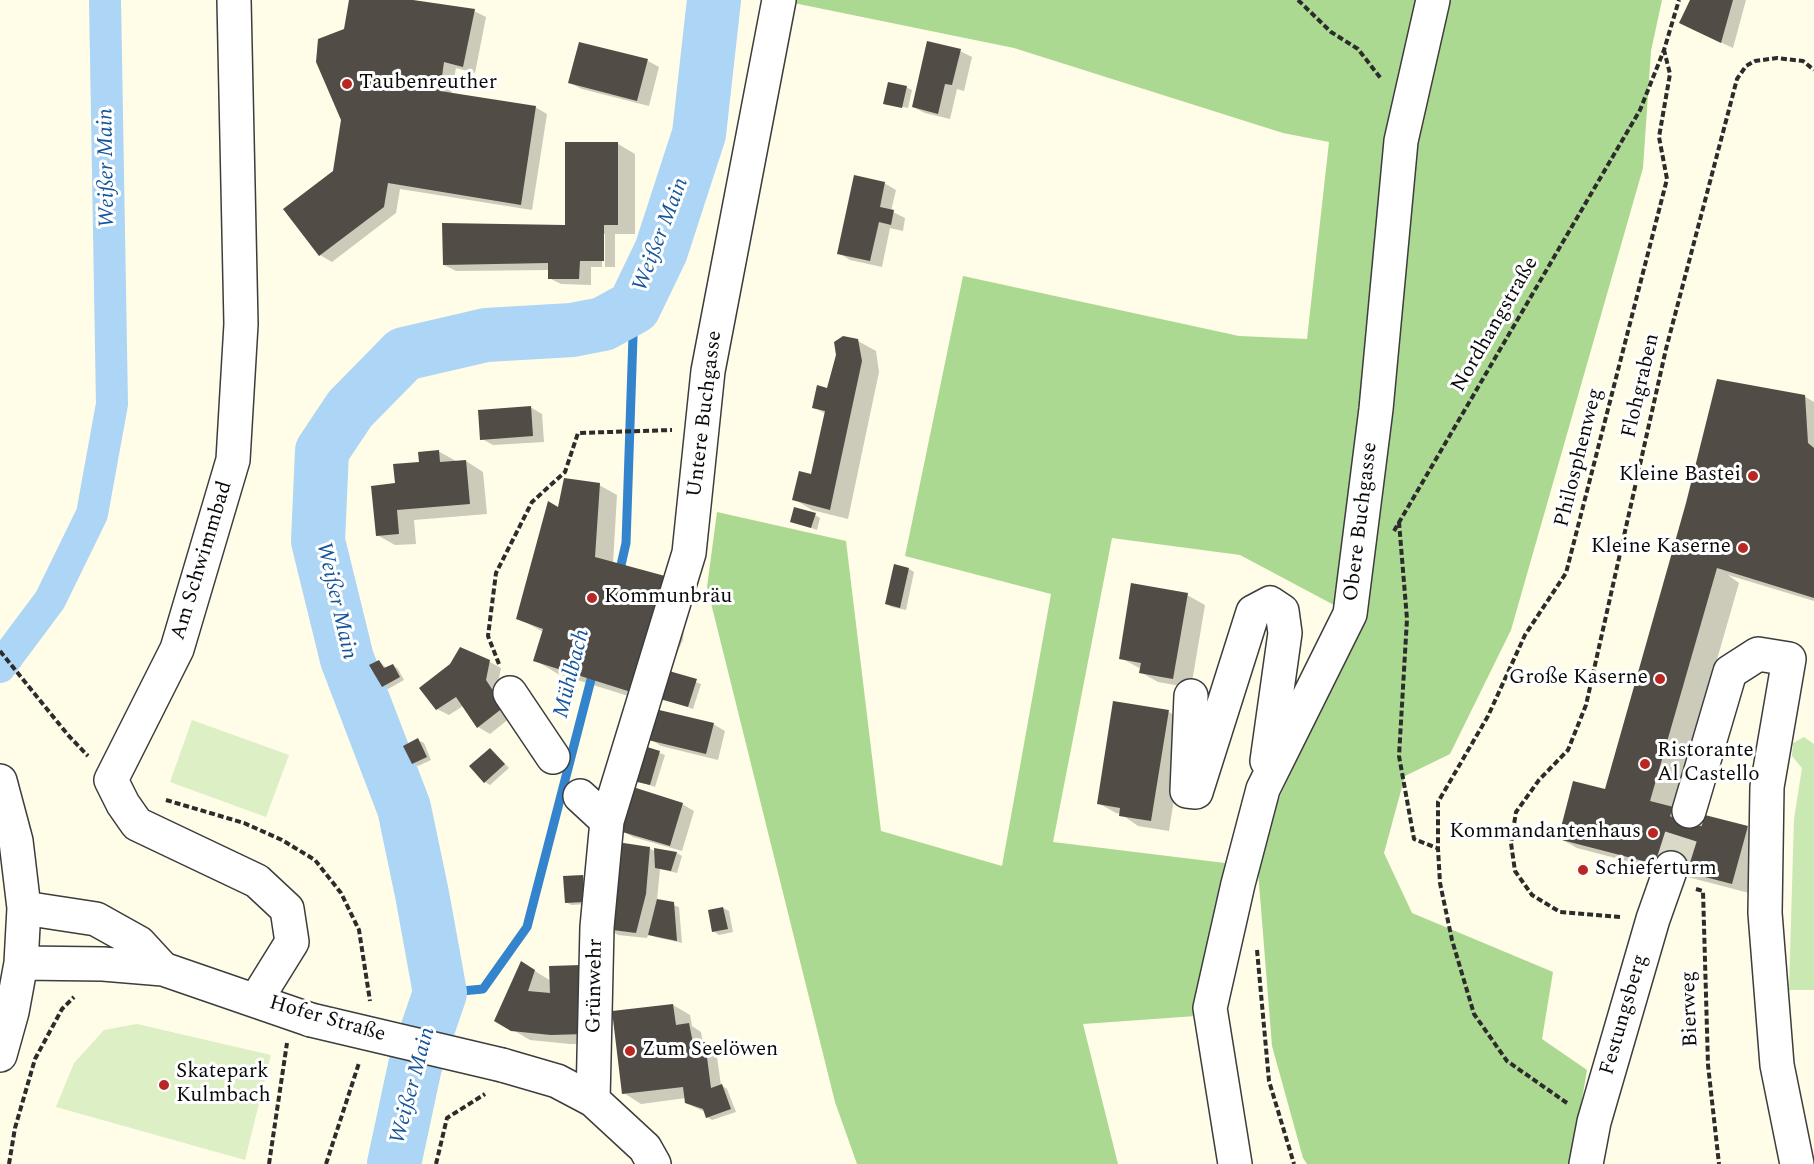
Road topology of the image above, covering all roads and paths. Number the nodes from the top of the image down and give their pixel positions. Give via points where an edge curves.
1 (234, 0) edge
2 (779, 0) edge
3 (1298, 0) edge
4 (1433, 0) edge
5 (1679, 0) edge
6 (1664, 50) junction
7 (1814, 70) edge
8 (1404, 126) junction
9 (640, 431) dead end
10 (1399, 521) junction
11 (1394, 532) dead end
12 (0, 651) edge
13 (510, 693) joint
14 (1191, 696) dead end
15 (68, 735) dead end
16 (553, 757) dead end
17 (0, 781) edge
18 (1263, 789) junction
19 (580, 796) dead end
20 (1689, 811) tunnel mouth
21 (607, 821) junction
22 (1438, 849) junction
23 (1669, 876) joint
24 (24, 908) junction
25 (1653, 919) junction
26 (1257, 947) dead end
27 (21, 963) junction
28 (164, 969) junction
29 (82, 992) dead end
30 (256, 1000) junction
31 (300, 1027) junction
32 (0, 1055) edge
33 (512, 1068) junction
34 (593, 1100) junction
35 (1594, 1122) junction
36 (330, 1153) dead end
37 (9, 1164) edge
38 (268, 1164) edge
39 (326, 1164) edge
40 (435, 1164) edge
41 (654, 1164) edge
42 (1234, 1164) edge
43 (1294, 1164) edge
44 (1586, 1164) edge
45 (1719, 1164) edge
46 (1797, 1164) edge

1 - 30 street, Am Schwimmbad via 241,324 233,460 177,649 111,780 136,824 257,881 287,909 292,942
2 - 21 street, Untere Buchgasse via 708,371 689,553
3 - 8 path via 1330,32 1358,49 1382,77 1391,108
4 - 8 street, Obere Buchgasse
5 - 6 path, Nordhangstraße
6 - 10 path, Nordhangstraße via 1640,110
6 - 22 path, Philosphenweg via 1670,74 1659,137 1667,179 1566,573 1525,634 1488,716 1438,802
7 - 25 path, Flohgraben via 1803,61 1777,58 1746,66 1737,79 1666,349 1586,705 1568,750 1516,812 1511,843 1515,871 1532,895 1560,912
8 - 18 street, Obere Buchgasse via 1376,409 1350,614
9 - 13 path via 578,433 565,472 532,502 496,573 488,636
10 - 11 path, Nordhangstraße
10 - 22 path via 1407,619 1400,756 1414,839
12 - 15 path
13 - 16 street
14 - 18 street via 1187,791 1196,792 1253,612 1270,603 1282,611 1286,633
17 - 24 street via 16,840
18 - 42 street, Obere Buchgasse via 1210,1008
19 - 21 street
20 - 46 street via 1730,672 1758,654 1789,659 1767,787 1765,913 1778,1065
21 - 34 street, Grünwehr via 597,927
22 - 35 path, Philosphenweg via 1440,883 1452,940 1474,1014 1507,1061
23 - 25 street, Festungsberg
23 - 45 path, Bierweg via 1703,891 1708,1065
24 - 27 street
24 - 28 street, Hofer Straße via 96,919 139,943
25 - 35 street, Festungsberg
26 - 43 path via 1269,1081
27 - 28 street, Hofer Straße
27 - 32 street
28 - 30 street, Hofer Straße
29 - 37 path via 62,1010 35,1059
30 - 31 street, Hofer Straße
31 - 33 street, Hofer Straße, bridge
31 - 38 path
33 - 34 street, Hofer Straße via 557,1081
33 - 40 path via 447,1118
34 - 41 street via 645,1148
35 - 44 street, Festungsberg
36 - 39 path

